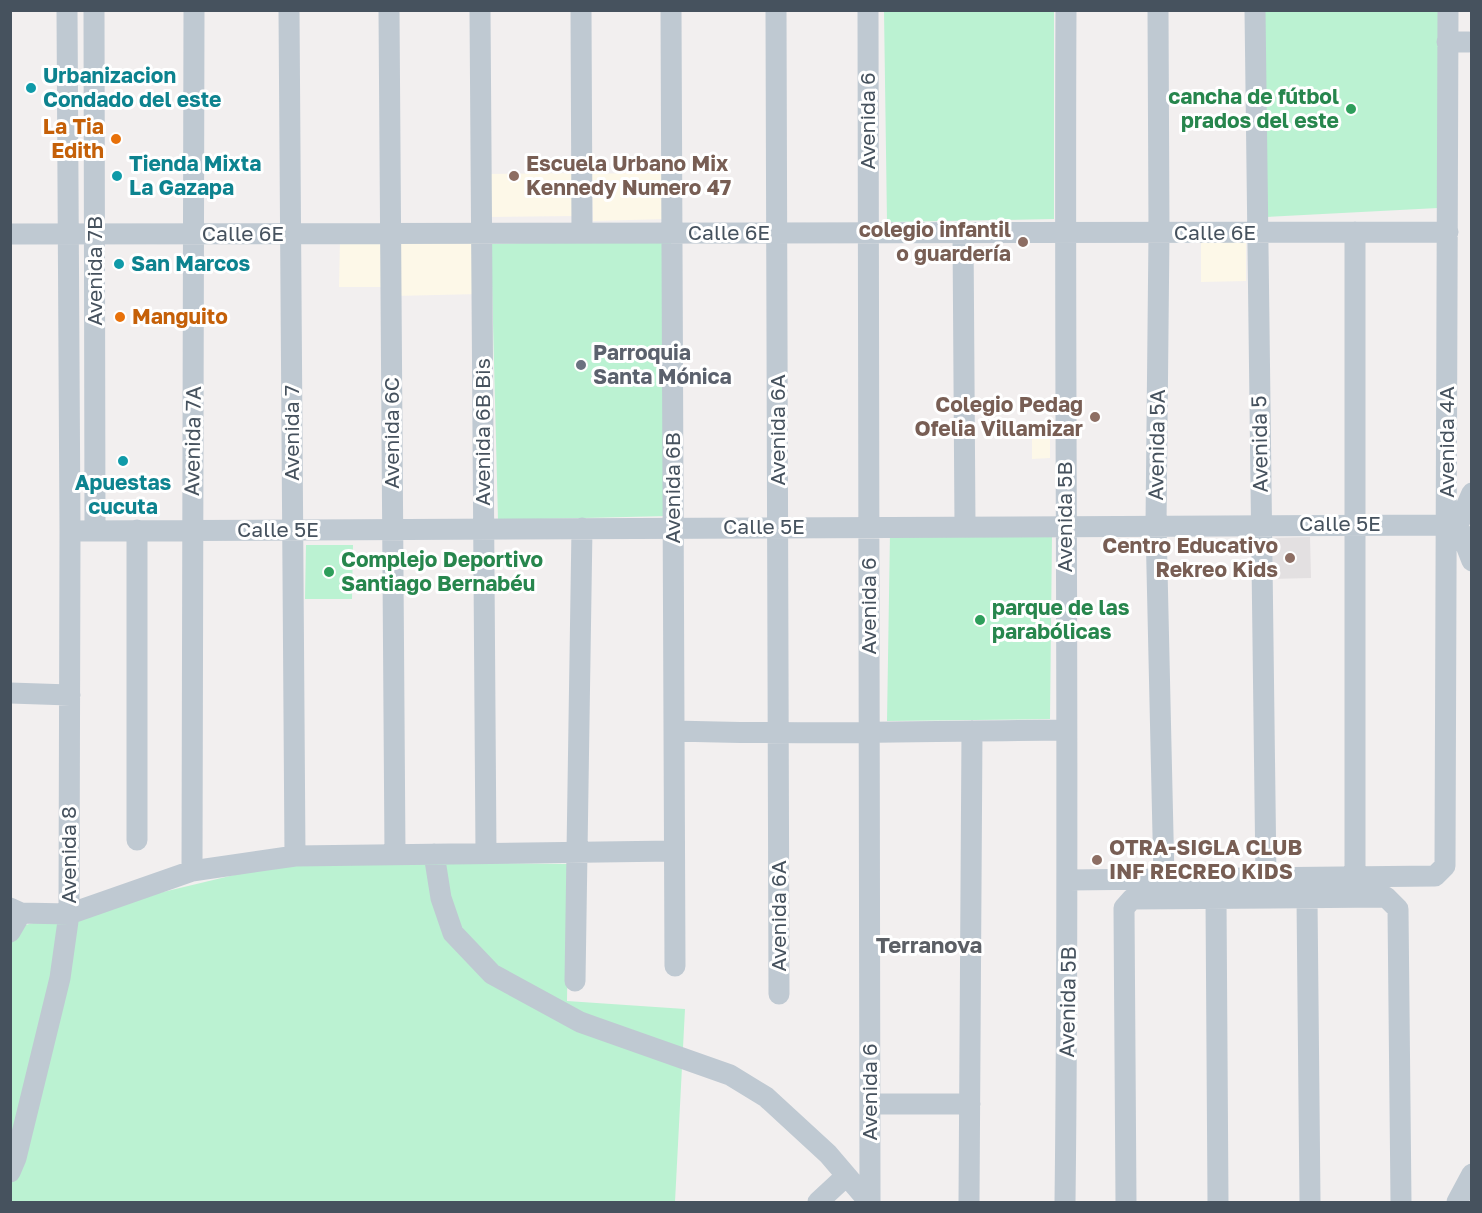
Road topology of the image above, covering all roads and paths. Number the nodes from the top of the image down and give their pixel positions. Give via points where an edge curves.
1 (67, 10) edge
2 (94, 10) edge
3 (194, 10) edge
4 (289, 10) edge
5 (389, 10) edge
6 (480, 10) edge
7 (581, 10) edge
8 (671, 10) edge
9 (776, 10) edge
10 (868, 10) edge
11 (1065, 10) edge
12 (1158, 10) edge
13 (1255, 10) edge
14 (1448, 10) edge
15 (1447, 42) junction
16 (1471, 42) edge
17 (1258, 232) junction
18 (1355, 232) junction
19 (1448, 232) junction
20 (391, 233) junction
21 (482, 233) junction
22 (582, 233) junction
23 (672, 233) junction
24 (777, 233) junction
25 (868, 233) junction
26 (963, 233) junction
27 (1065, 233) junction
28 (1159, 233) junction
29 (10, 234) edge
30 (68, 234) junction
31 (95, 234) junction
32 (196, 234) junction
33 (291, 234) junction
34 (95, 405) junction
35 (69, 406) junction
36 (1472, 493) edge
37 (1355, 524) junction
38 (1452, 524) junction
39 (1156, 525) junction
40 (1261, 525) junction
41 (965, 526) junction
42 (1065, 526) junction
43 (778, 527) junction
44 (869, 527) junction
45 (582, 528) junction
46 (673, 528) junction
47 (393, 529) junction
48 (484, 529) junction
49 (137, 530) junction
50 (192, 530) junction
51 (293, 530) junction
52 (70, 531) junction
53 (95, 531) junction
54 (1472, 561) edge
55 (10, 693) edge
56 (70, 695) junction
57 (869, 730) junction
58 (1066, 730) junction
59 (674, 731) junction
60 (972, 731) junction
61 (779, 734) junction
62 (137, 840) dead end
63 (674, 851) junction
64 (577, 852) junction
65 (434, 854) junction
66 (486, 854) junction
67 (395, 855) junction
68 (295, 856) junction
69 (192, 871) junction
70 (1355, 877) junction
71 (1266, 878) junction
72 (1164, 879) junction
73 (1069, 880) junction
74 (1216, 898) junction
75 (1307, 898) junction
76 (16, 910) edge
77 (69, 914) junction
78 (10, 932) edge
79 (675, 966) dead end
80 (575, 981) dead end
81 (779, 993) dead end
82 (870, 1104) junction
83 (970, 1104) junction
84 (10, 1172) edge
85 (1472, 1174) edge
86 (845, 1177) junction
87 (818, 1203) edge
88 (870, 1203) edge
89 (969, 1203) edge
90 (1065, 1203) edge
91 (1126, 1203) edge
92 (1218, 1203) edge
93 (1310, 1203) edge
94 (1401, 1203) edge
95 (1457, 1203) edge

1 - 30 street, Avenida 7B
2 - 31 street, Avenida 7B
3 - 32 street, Avenida 7A
4 - 33 street, Avenida 7
5 - 20 street, Avenida 6C
6 - 21 street, Avenida 6B Bis
7 - 22 street
8 - 23 street, Avenida 6B
9 - 24 street, Avenida 6A
10 - 25 street, Avenida 6
11 - 27 street, Avenida 5B
12 - 28 street, Avenida 5A
13 - 17 street, Avenida 5
14 - 15 street, Avenida 4A
15 - 16 street
15 - 19 street, Avenida 4A
17 - 18 street, Calle 6E
17 - 28 street, Calle 6E
17 - 40 street, Avenida 5
18 - 19 street, Calle 6E
18 - 37 street
19 - 38 street, Avenida 4A
20 - 21 street, Calle 6E
20 - 33 street, Calle 6E
20 - 47 street, Avenida 6C
21 - 22 street, Calle 6E
21 - 48 street, Avenida 6B Bis
22 - 23 street, Calle 6E
23 - 24 street, Calle 6E
23 - 46 street, Avenida 6B
24 - 25 street, Calle 6E
24 - 43 street, Avenida 6A
25 - 26 street, Calle 6E
25 - 44 street, Avenida 6
26 - 27 street, Calle 6E
26 - 41 street
27 - 28 street, Calle 6E
27 - 42 street, Avenida 5B
28 - 39 street, Avenida 5A
29 - 30 street, Calle 6E
30 - 31 street, Calle 6E
30 - 35 street, Avenida 7B
31 - 32 street, Calle 6E
31 - 34 street, Avenida 7B
32 - 33 street, Calle 6E
32 - 50 street, Avenida 7A
33 - 51 street, Avenida 7
34 - 35 street
34 - 53 street, Avenida 7B
35 - 52 street, Avenida 7B
36 - 38 street
37 - 38 street, Calle 5E
37 - 40 street, Calle 5E
37 - 70 street
38 - 54 street
38 - 70 street, Avenida 4A via 1445,866 1435,876
39 - 40 street, Calle 5E
39 - 42 street, Calle 5E
39 - 72 street, Avenida 5A
40 - 71 street, Avenida 5
41 - 42 street, Calle 5E
41 - 44 street, Calle 5E
42 - 58 street, Avenida 5B
43 - 44 street, Calle 5E
43 - 46 street, Calle 5E
43 - 61 street, Avenida 6A
44 - 57 street, Avenida 6
45 - 46 street, Calle 5E
45 - 48 street, Calle 5E
45 - 64 street
46 - 59 street, Avenida 6B
47 - 48 street, Calle 5E
47 - 51 street, Calle 5E
47 - 67 street, Avenida 6C
48 - 66 street, Avenida 6B Bis
49 - 50 street, Calle 5E
49 - 53 street, Calle 5E
49 - 62 street
50 - 51 street, Calle 5E
50 - 69 street, Avenida 7A
51 - 68 street, Avenida 7
52 - 53 street, Calle 5E
52 - 56 street, Avenida 8
55 - 56 street
56 - 77 street, Avenida 8
57 - 60 street
57 - 61 street
57 - 82 street, Avenida 6
58 - 60 street
58 - 73 street, Avenida 5B
59 - 61 street
59 - 63 street, Avenida 6B
60 - 83 street
61 - 81 street, Avenida 6A
63 - 64 street
63 - 79 street, Avenida 6B
64 - 66 street
64 - 80 street
65 - 66 street
65 - 67 street
65 - 86 street via 441,898 453,933 492,974 580,1022 730,1075 766,1097 828,1154
67 - 68 street
68 - 69 street
69 - 77 street
70 - 71 street
71 - 72 street
72 - 73 street
73 - 90 street, Avenida 5B
74 - 75 street
74 - 91 street via 1132,899 1124,908
74 - 92 street
75 - 93 street
75 - 94 street via 1386,897 1398,909
76 - 77 street
76 - 78 street
77 - 84 street, Avenida 8 via 60,978
82 - 83 street
82 - 88 street, Avenida 6
83 - 89 street
85 - 95 street
86 - 87 street
86 - 88 street

